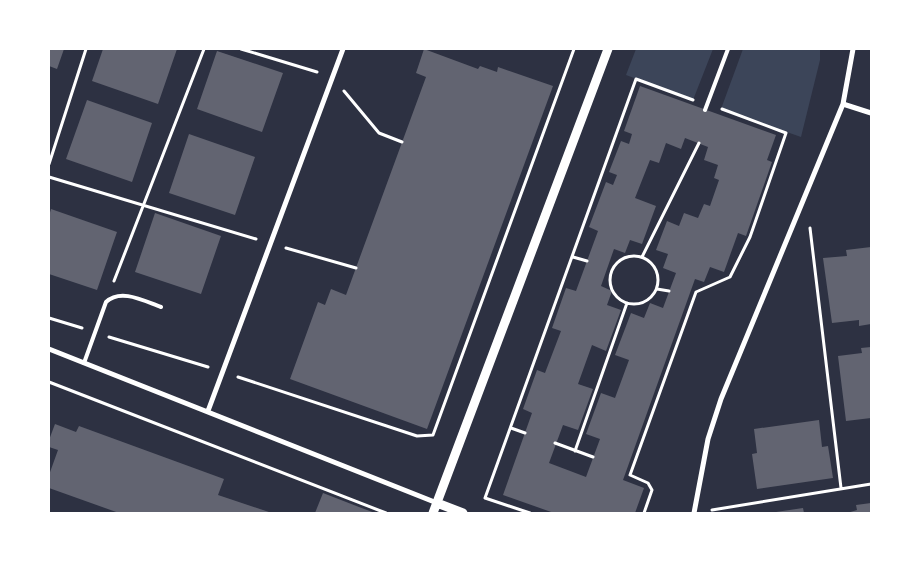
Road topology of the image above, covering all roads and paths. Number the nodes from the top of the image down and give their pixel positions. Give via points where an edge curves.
1 (86, 49) edge
2 (204, 49) edge
3 (241, 49) edge
4 (343, 49) edge
5 (574, 49) edge
6 (608, 49) edge
7 (728, 49) edge
8 (853, 49) edge
9 (304, 68) dead end
10 (693, 100) dead end
11 (843, 104) junction
12 (721, 109) dead end
13 (705, 110) dead end
14 (871, 113) edge
15 (379, 133) dead end
16 (402, 142) dead end
17 (699, 143) dead end
18 (49, 164) edge
19 (49, 177) edge
20 (517, 184) dead end
21 (524, 186) junction
22 (806, 194) junction
23 (144, 205) junction
24 (270, 243) junction
25 (573, 257) junction
26 (642, 257) junction
27 (587, 261) dead end
28 (356, 268) dead end
29 (607, 270) dead end
30 (612, 271) junction
31 (657, 288) junction
32 (669, 291) dead end
33 (688, 299) dead end
34 (693, 301) junction
35 (106, 302) junction
36 (627, 303) junction
37 (162, 306) dead end
38 (49, 318) edge
39 (96, 332) junction
40 (49, 348) edge
41 (84, 362) junction
42 (223, 372) junction
43 (49, 382) edge
44 (208, 412) junction
45 (511, 428) junction
46 (525, 433) dead end
47 (556, 444) dead end
48 (575, 450) junction
49 (593, 457) dead end
50 (628, 468) dead end
51 (632, 469) junction
52 (871, 484) edge
53 (841, 488) junction
54 (437, 502) junction
55 (386, 513) edge
56 (433, 513) edge
57 (463, 513) edge
58 (530, 513) edge
59 (644, 513) edge
60 (694, 513) edge

1 - 18 path
2 - 23 path
3 - 9 path
4 - 24 street
5 - 21 path
6 - 54 street
7 - 13 lane
8 - 11 street
10 - 25 path via 636,79
11 - 14 street
11 - 22 street
12 - 34 path via 786,133 750,237 730,277 696,292
15 - 16 path
17 - 26 path
19 - 23 path
20 - 21 path
21 - 42 path via 433,435 417,436
22 - 53 path
22 - 60 street via 721,399 708,439
23 - 24 path
23 - 35 path
24 - 28 path
24 - 42 street
25 - 27 path
25 - 45 path
26 - 30 path via 626,257
26 - 31 path via 654,266 658,274
29 - 30 path
30 - 36 path via 612,291
31 - 32 path
31 - 36 path via 647,300
33 - 34 path
34 - 51 path
35 - 37 lane via 120,294
35 - 39 lane
36 - 48 path
38 - 39 path
39 - 41 lane
39 - 42 path
40 - 41 street
41 - 44 street
42 - 44 street
43 - 55 path
44 - 54 street
45 - 46 path
45 - 58 path via 485,498
47 - 48 path
48 - 49 path
50 - 51 path
51 - 59 path via 630,476 648,483 652,490
52 - 53 path
53 - 60 path
54 - 56 street
54 - 57 street

